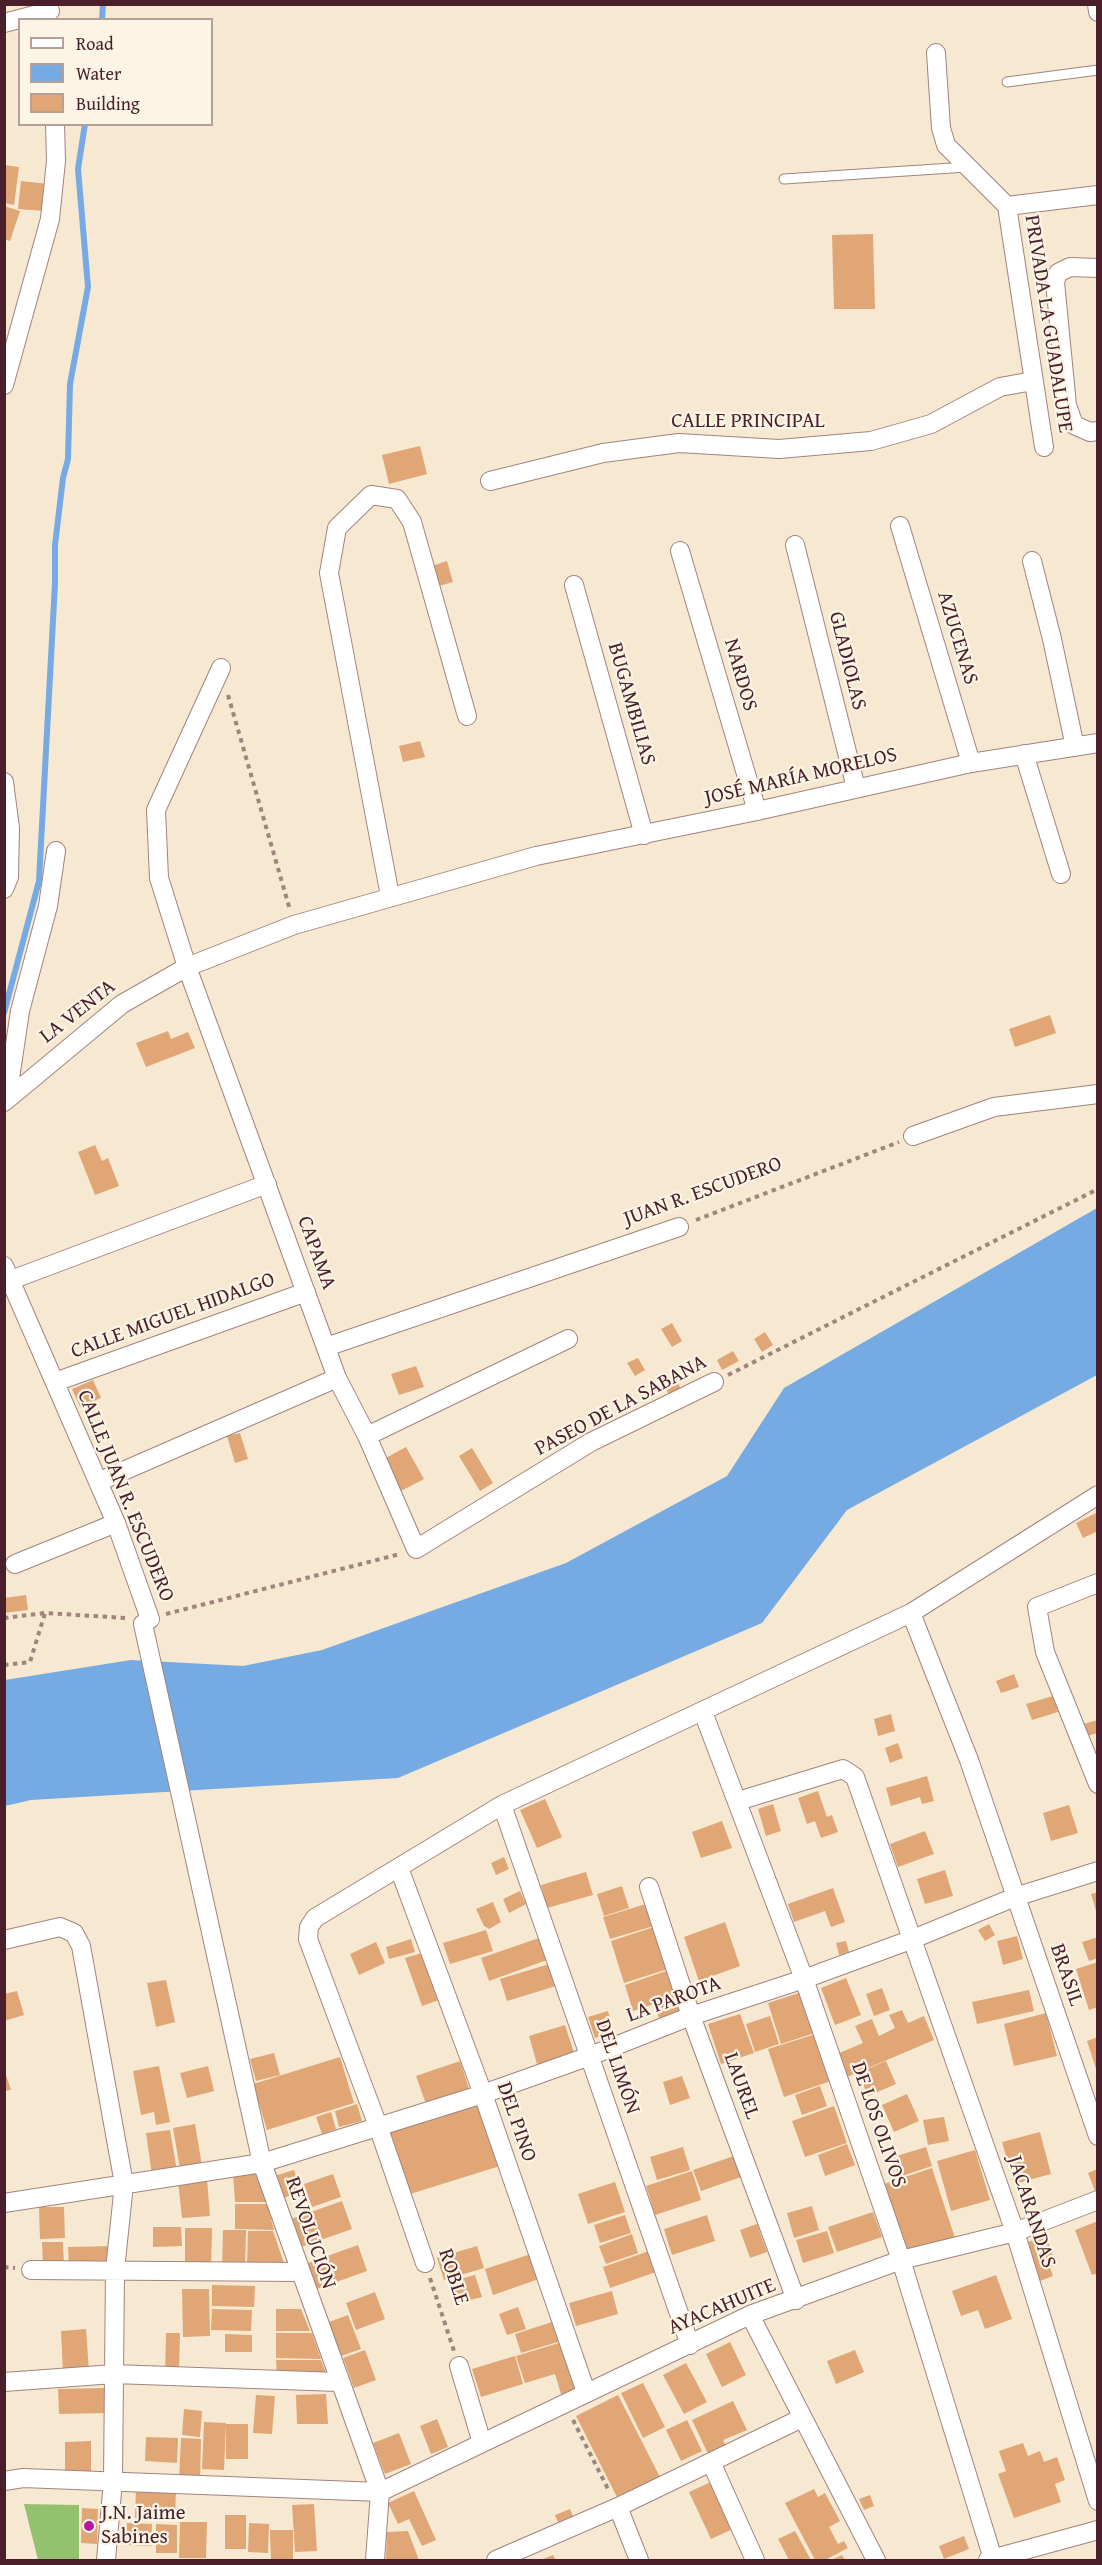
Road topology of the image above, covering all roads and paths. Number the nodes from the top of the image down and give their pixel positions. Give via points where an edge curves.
1 (1097, 4) edge
2 (50, 12) edge
3 (1098, 12) edge
4 (22, 18) edge
5 (936, 53) dead end
6 (1098, 70) edge
7 (1007, 82) dead end
8 (55, 126) edge
9 (969, 166) junction
10 (784, 179) dead end
11 (1098, 195) edge
12 (1007, 206) junction
13 (1098, 268) edge
14 (1033, 381) junction
15 (4, 385) edge
16 (1098, 431) edge
17 (1044, 447) dead end
18 (490, 481) dead end
19 (900, 526) dead end
20 (795, 545) dead end
21 (680, 551) dead end
22 (1032, 561) dead end
23 (574, 585) dead end
24 (221, 668) joint
25 (467, 716) dead end
26 (1098, 743) edge
27 (1075, 747) junction
28 (1024, 754) junction
29 (970, 763) junction
30 (4, 782) edge
31 (856, 788) junction
32 (757, 812) junction
33 (644, 835) junction
34 (56, 850) dead end
35 (1061, 874) dead end
36 (4, 889) edge
37 (390, 896) junction
38 (294, 925) junction
39 (187, 967) junction
40 (1098, 1094) edge
41 (6, 1100) edge
42 (913, 1136) joint
43 (267, 1184) junction
44 (1098, 1189) edge
45 (679, 1227) joint
46 (8, 1273) edge
47 (306, 1292) junction
48 (568, 1339) dead end
49 (326, 1347) junction
50 (337, 1378) junction
51 (55, 1382) junction
52 (714, 1382) joint
53 (367, 1436) junction
54 (98, 1482) junction
55 (1098, 1495) edge
56 (116, 1523) junction
57 (416, 1549) junction
58 (15, 1564) dead end
59 (1098, 1583) edge
60 (45, 1613) junction
61 (911, 1613) junction
62 (4, 1618) edge
63 (147, 1621) junction
64 (4, 1665) edge
65 (703, 1712) junction
66 (1098, 1784) edge
67 (738, 1801) junction
68 (502, 1805) junction
69 (399, 1868) junction
70 (1098, 1871) edge
71 (649, 1887) dead end
72 (1016, 1897) junction
73 (206, 1916) joint
74 (913, 1939) junction
75 (4, 1940) edge
76 (804, 1979) junction
77 (691, 2016) junction
78 (590, 2056) junction
79 (483, 2094) junction
80 (378, 2126) junction
81 (1098, 2136) edge
82 (262, 2163) junction
83 (124, 2184) junction
84 (1098, 2200) edge
85 (4, 2203) edge
86 (1015, 2232) junction
87 (902, 2260) junction
88 (425, 2263) joint
89 (31, 2270) dead end
90 (116, 2270) junction
91 (300, 2272) junction
92 (796, 2300) junction
93 (750, 2315) junction
94 (690, 2344) junction
95 (459, 2366) joint
96 (114, 2374) junction
97 (4, 2382) edge
98 (338, 2382) junction
99 (586, 2392) junction
100 (565, 2404) junction
101 (802, 2418) junction
102 (482, 2443) junction
103 (711, 2462) junction
104 (4, 2481) edge
105 (113, 2481) junction
106 (380, 2492) junction
107 (1098, 2501) edge
108 (618, 2507) junction
109 (1098, 2530) edge
110 (519, 2555) edge
111 (106, 2560) edge
112 (375, 2560) edge
113 (496, 2560) edge
114 (639, 2560) edge
115 (755, 2560) edge
116 (876, 2560) edge
117 (990, 2560) edge

1 - 3 street
2 - 4 street
5 - 9 street, PRIVADA LA GUADALUPE via 943,136 946,145
6 - 7 lane
8 - 15 street via 50,219
9 - 10 lane
9 - 12 street, PRIVADA LA GUADALUPE
11 - 12 street
12 - 14 street, PRIVADA LA GUADALUPE
13 - 16 street via 1070,267 1058,273 1055,282 1066,405 1074,425
14 - 17 street, PRIVADA LA GUADALUPE
14 - 18 street, CALLE PRINCIPAL via 1000,387 931,424 871,441 779,449 678,443 603,453
19 - 29 street, AZUCENAS
20 - 31 street, GLADIOLAS
21 - 32 street, NARDOS
22 - 27 street
23 - 33 street, BUGAMBILIAS
24 - 38 path
24 - 39 street, CAPAMA via 156,810 159,878
25 - 37 street via 412,522 397,499 371,495 337,528 329,573
26 - 27 street, JOSÉ MARÍA MORELOS
27 - 28 street, JOSÉ MARÍA MORELOS
28 - 29 street, JOSÉ MARÍA MORELOS
28 - 35 street
29 - 31 street, JOSÉ MARÍA MORELOS
30 - 36 street via 10,828 9,878
31 - 32 street, JOSÉ MARÍA MORELOS
32 - 33 street, JOSÉ MARÍA MORELOS
33 - 37 street, JOSÉ MARÍA MORELOS via 516,860
34 - 41 street via 48,906 20,1011
37 - 38 street, LA VENTA
38 - 39 street, LA VENTA
39 - 41 street, LA VENTA via 122,1004
39 - 43 street, CAPAMA
40 - 42 street via 994,1107
42 - 45 path, JUAN R. ESCUDERO
43 - 46 street
43 - 47 street, CAPAMA
44 - 52 path, PASEO DE LA SABANA
45 - 49 street, JUAN R. ESCUDERO
46 - 51 street, CALLE JUAN R. ESCUDERO
47 - 49 street, CAPAMA
47 - 51 street, CALLE MIGUEL HIDALGO
48 - 53 street
49 - 50 street, CAPAMA
50 - 53 street, CAPAMA
50 - 54 street
51 - 54 street, CALLE JUAN R. ESCUDERO
52 - 57 street, PASEO DE LA SABANA via 591,1442
53 - 57 street, CAPAMA
54 - 56 street, CALLE JUAN R. ESCUDERO
55 - 61 street
56 - 58 street
56 - 63 street, CALLE JUAN R. ESCUDERO
57 - 63 path
59 - 66 street via 1037,1607 1045,1652
60 - 62 path
60 - 63 path
60 - 64 path via 30,1662
61 - 65 street
61 - 72 street, BRASIL via 969,1760
63 - 73 street, CALLE JUAN R. ESCUDERO
65 - 67 street, DE LOS OLIVOS
65 - 68 street
67 - 74 street, JACARANDAS via 843,1768 855,1777
67 - 76 street, DE LOS OLIVOS
68 - 69 street
68 - 78 street, DEL LIMÓN
69 - 79 street, DEL PINO
69 - 80 street, ROBLE via 315,1918 309,1926 308,1940
70 - 72 street, LA PAROTA
71 - 77 street, LAUREL
72 - 74 street, LA PAROTA
72 - 81 street, BRASIL
73 - 82 street, REVOLUCIÓN
74 - 76 street, LA PAROTA
74 - 86 street, JACARANDAS
75 - 83 street via 60,1927 74,1933 81,1946
76 - 77 street, LA PAROTA
76 - 87 street, DE LOS OLIVOS
77 - 78 street, LA PAROTA
77 - 92 street, LAUREL
78 - 79 street, LA PAROTA
78 - 94 street, DEL LIMÓN
79 - 80 street, LA PAROTA
79 - 99 street, DEL PINO
80 - 82 street, LA PAROTA
80 - 88 street, ROBLE
82 - 83 street, LA PAROTA
82 - 91 street, REVOLUCIÓN
83 - 85 street, LA PAROTA
83 - 90 street
84 - 86 street, AYACAHUITE
86 - 87 street, AYACAHUITE
86 - 107 street, JACARANDAS
87 - 92 street, AYACAHUITE
87 - 117 street, DE LOS OLIVOS
88 - 95 path, ROBLE
89 - 90 street
90 - 91 street
90 - 96 street
91 - 98 street, REVOLUCIÓN
92 - 93 street, AYACAHUITE
93 - 94 street, AYACAHUITE
93 - 101 street
94 - 99 street, AYACAHUITE
95 - 102 street
96 - 97 street
96 - 98 street
96 - 105 street
98 - 106 street, REVOLUCIÓN
99 - 100 street, AYACAHUITE
100 - 102 street, AYACAHUITE
100 - 108 path
101 - 103 street
101 - 116 street
102 - 106 street, AYACAHUITE
103 - 108 street
103 - 115 street
104 - 105 street
105 - 106 street
105 - 111 street
106 - 112 street, REVOLUCIÓN
108 - 110 street
108 - 114 street
109 - 117 street
110 - 113 street

